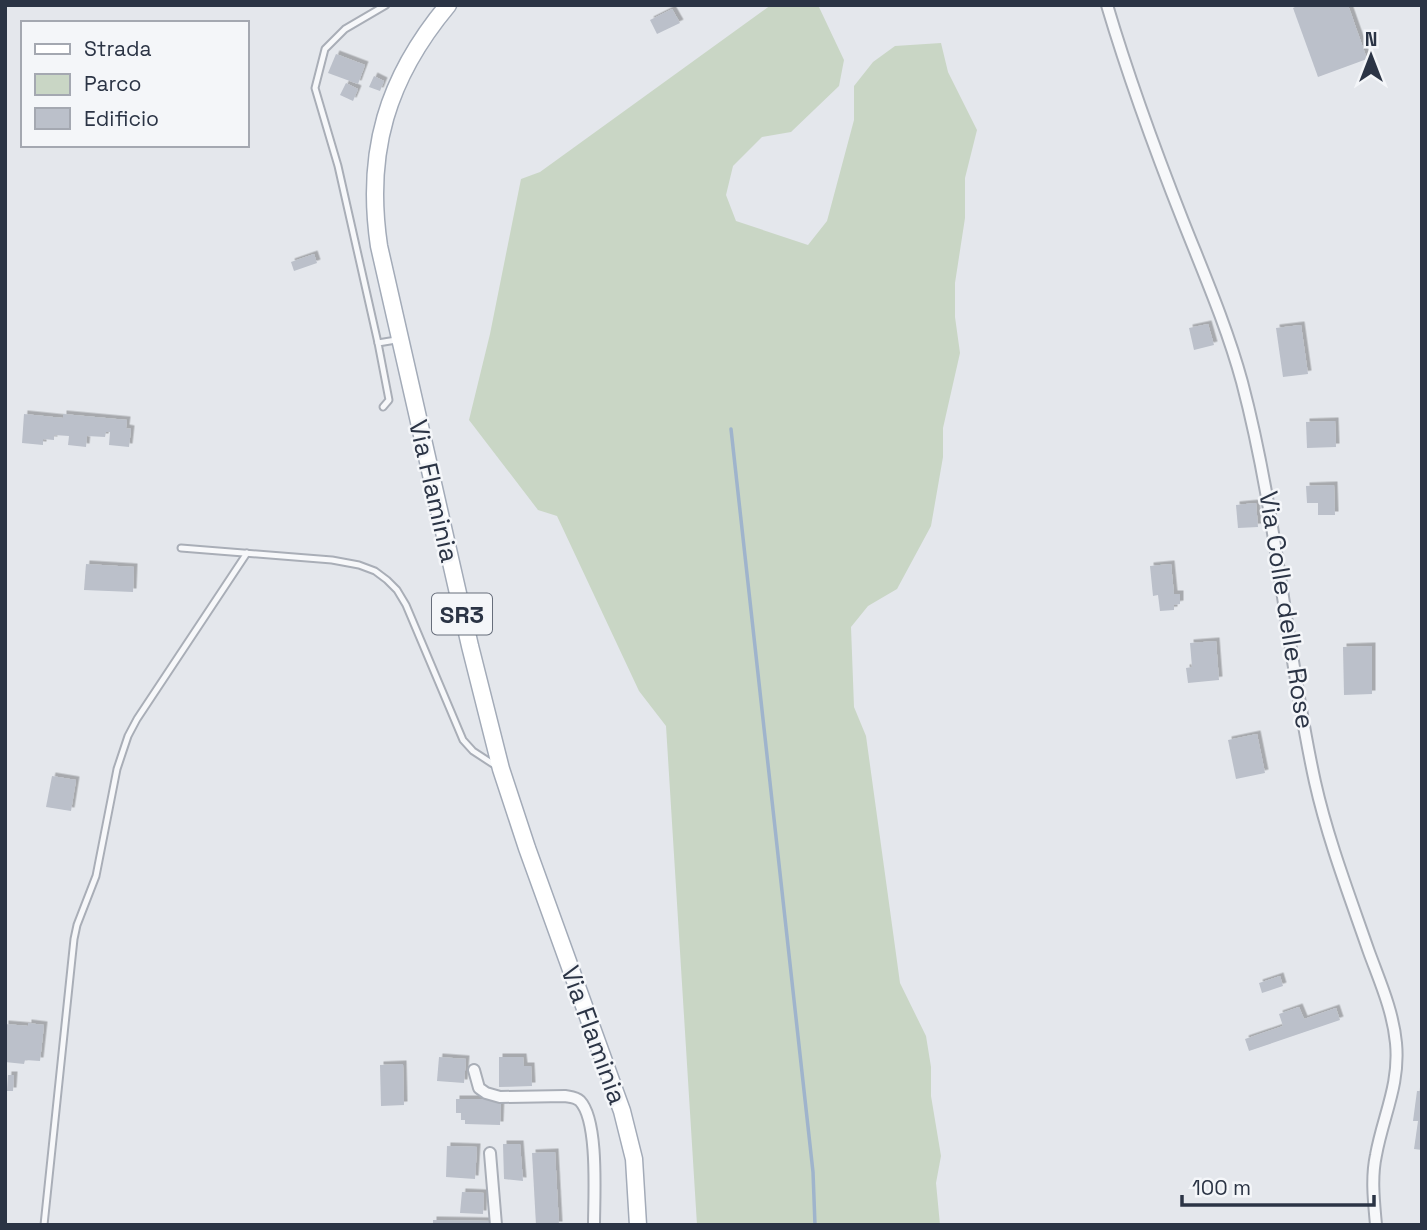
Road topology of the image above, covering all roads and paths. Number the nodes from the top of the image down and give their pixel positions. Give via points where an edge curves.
1 (386, 5) edge
2 (448, 5) edge
3 (1107, 5) edge
4 (400, 340) junction
5 (377, 343) junction
6 (383, 407) dead end
7 (181, 548) dead end
8 (247, 553) junction
9 (501, 769) junction
10 (474, 1070) dead end
11 (491, 1153) dead end
12 (44, 1225) edge
13 (496, 1225) edge
14 (594, 1225) edge
15 (638, 1225) edge
16 (1376, 1225) edge

1 - 5 lane via 345,29 325,49 315,88 338,166
2 - 4 main road, Via Flaminia / SR3 via 402,72 376,157 376,230
3 - 16 street, Via Colle delle Rose via 1242,383 1266,479 1315,782 1387,1001 1396,1044 1396,1077 1374,1162
4 - 5 lane
4 - 9 main road, Via Flaminia / SR3
5 - 6 lane via 390,400
7 - 8 lane
8 - 9 lane via 346,562 387,580 406,605 463,740
8 - 12 lane via 136,719 121,752 96,876 74,939
9 - 15 main road, Via Flaminia / SR3 via 622,1111 634,1159
10 - 14 street via 480,1088 495,1096 565,1096 582,1103 594,1144
11 - 13 street

